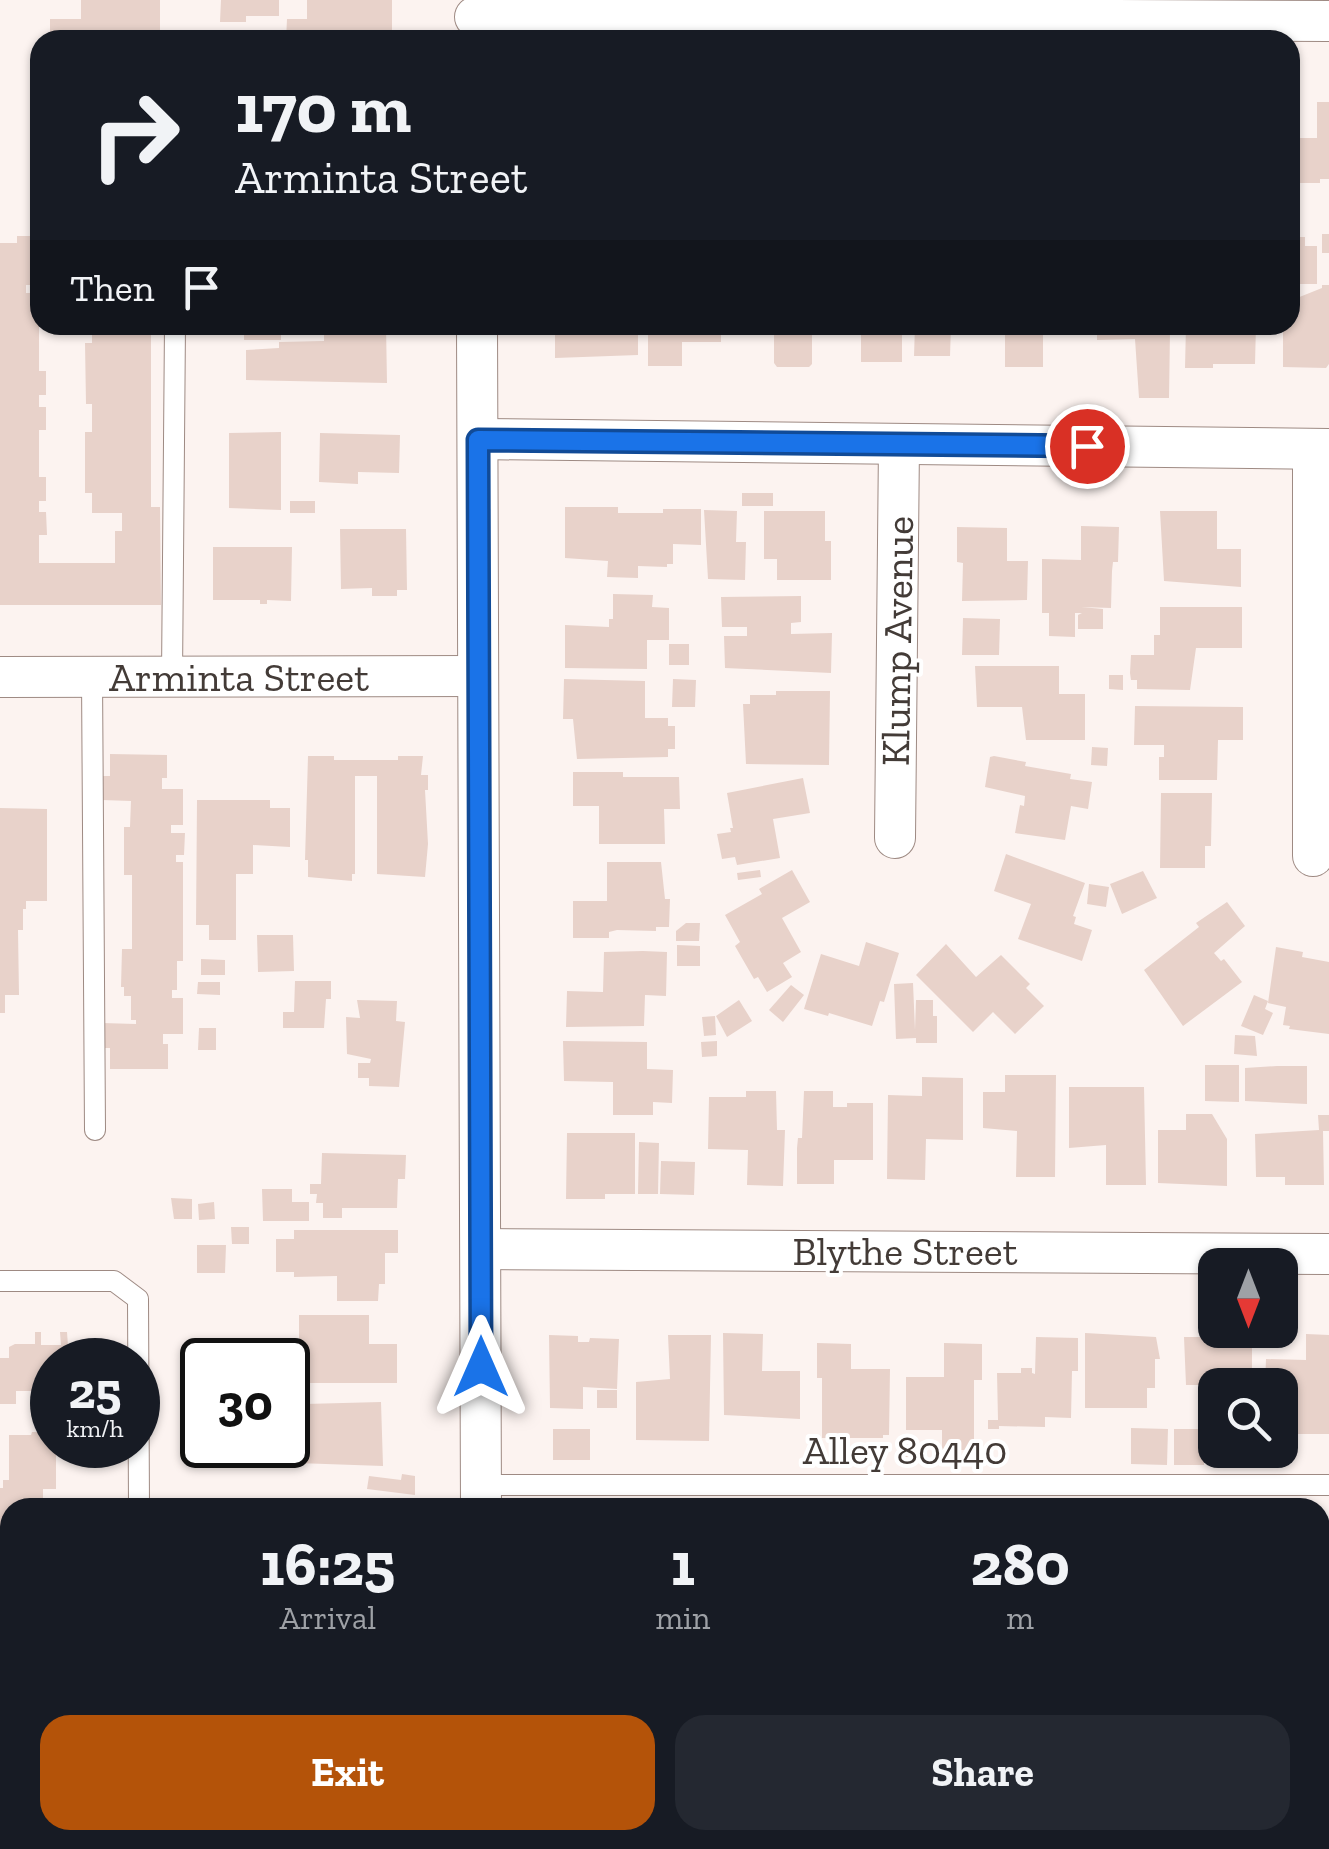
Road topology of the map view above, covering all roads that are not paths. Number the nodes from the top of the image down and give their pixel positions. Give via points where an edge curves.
1 (475, 19) edge
2 (1329, 21) edge
3 (174, 335) edge
4 (477, 335) edge
5 (478, 440) junction
6 (899, 444) junction
7 (1321, 449) edge
8 (172, 676) junction
9 (478, 676) junction
10 (0, 677) edge
11 (92, 677) junction
12 (895, 838) dead end
13 (1313, 856) dead end
14 (96, 1130) dead end
15 (482, 1249) junction
16 (1329, 1254) edge
17 (0, 1281) edge
18 (1329, 1485) edge
19 (481, 1496) edge
20 (138, 1498) edge

1 - 2 street
3 - 8 lane
4 - 5 street
5 - 6 street
5 - 9 street
6 - 7 street
6 - 12 street, Klump Avenue
7 - 13 street
8 - 9 street, Arminta Street
8 - 11 street, Arminta Street
9 - 15 street
10 - 11 street, Arminta Street
11 - 14 lane
15 - 16 street, Blythe Street
15 - 19 street
17 - 20 lane via 114,1280 138,1298
18 - 19 lane, Alley 80440

